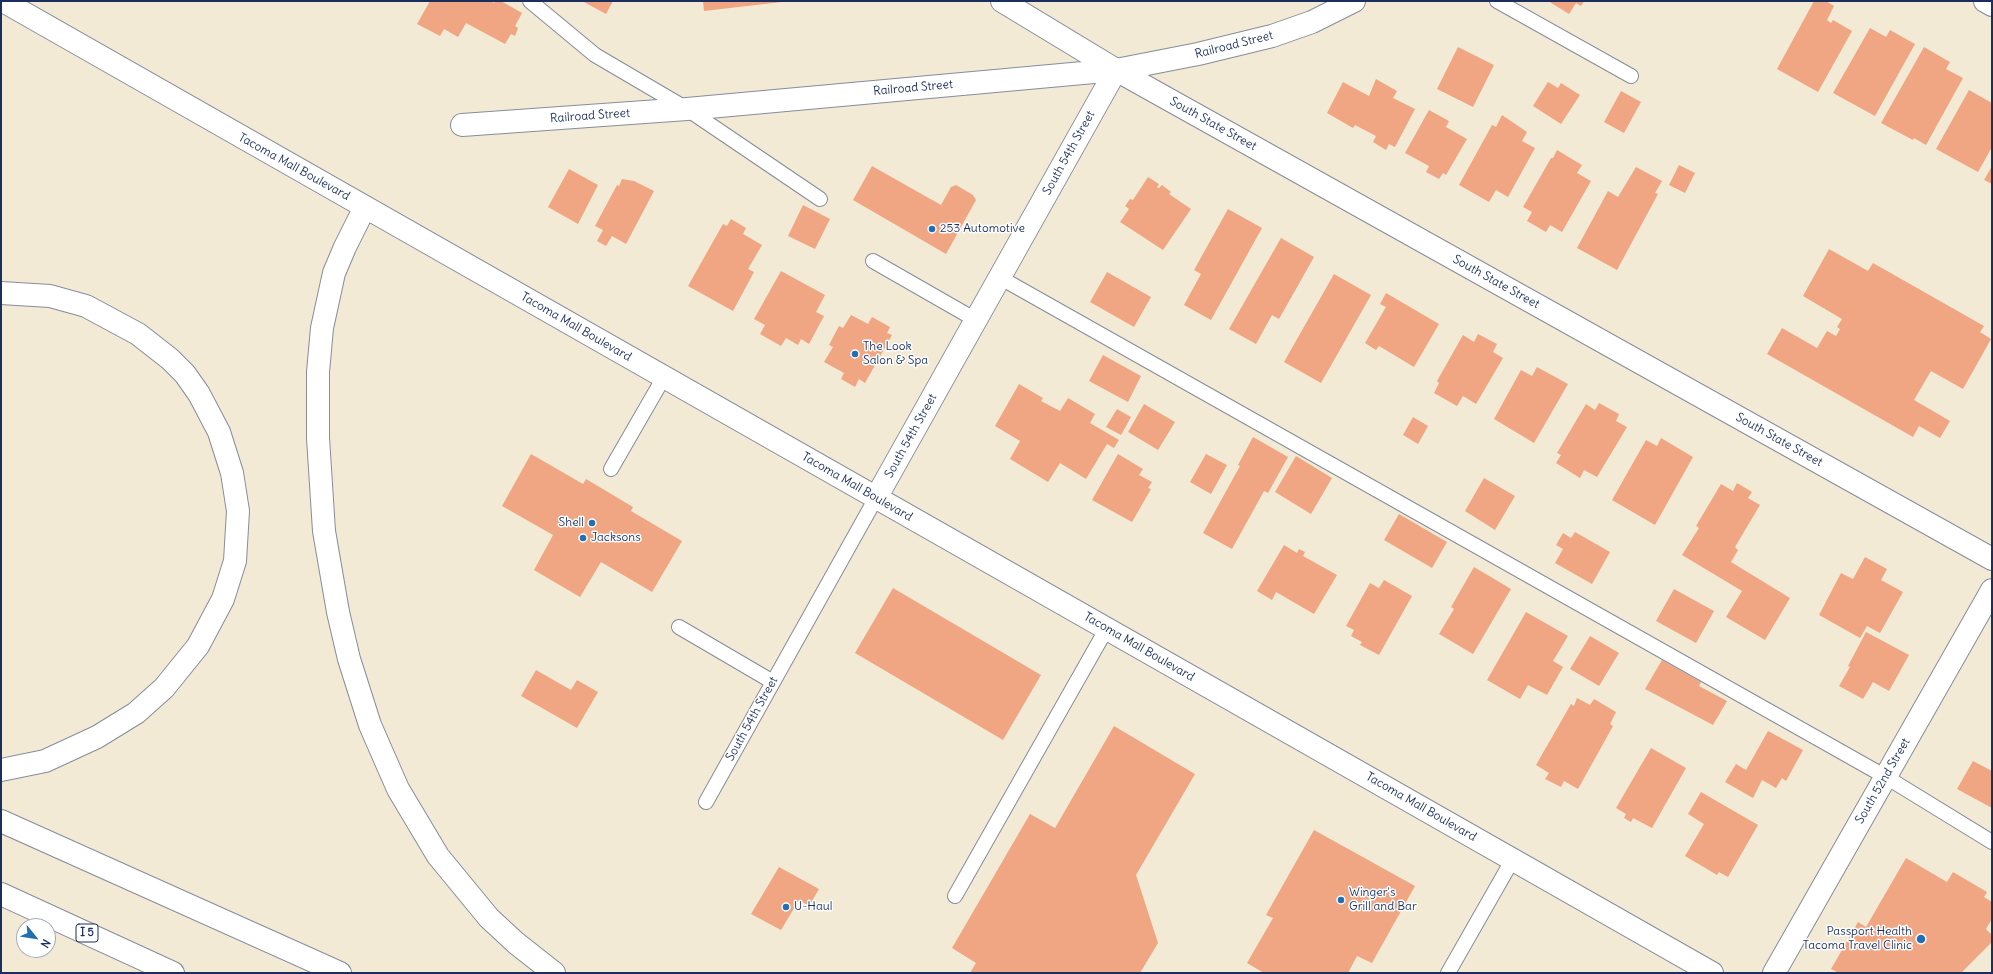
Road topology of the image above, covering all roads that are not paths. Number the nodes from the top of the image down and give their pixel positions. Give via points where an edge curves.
1 (3, 1) edge
2 (530, 1) edge
3 (1002, 1) edge
4 (1354, 1) edge
5 (1497, 1) edge
6 (1985, 1) edge
7 (1992, 5) edge
8 (1116, 70) junction
9 (1631, 76) dead end
10 (687, 109) junction
11 (462, 125) dead end
12 (820, 199) dead end
13 (365, 207) junction
14 (873, 261) dead end
15 (999, 278) junction
16 (1, 293) edge
17 (976, 320) junction
18 (664, 377) junction
19 (611, 469) dead end
20 (876, 498) junction
21 (1992, 558) edge
22 (1992, 590) edge
23 (679, 627) dead end
24 (1107, 628) junction
25 (773, 682) junction
26 (1, 770) edge
27 (1886, 777) junction
28 (706, 802) dead end
29 (1, 821) edge
30 (1992, 842) edge
31 (1513, 860) junction
32 (1, 894) edge
33 (955, 896) dead end
34 (172, 973) edge
35 (340, 973) edge
36 (554, 973) edge
37 (1448, 973) edge
38 (1712, 973) edge
39 (1774, 973) edge

1 - 13 main road, Tacoma Mall Boulevard
2 - 10 lane via 595,55
3 - 8 main road, South State Street
4 - 8 main road, Railroad Street via 1312,22 1272,36
5 - 9 lane
6 - 7 main road
8 - 10 main road, Railroad Street
8 - 15 main road, South 54th Street
8 - 21 main road, South State Street
10 - 11 main road, Railroad Street
10 - 12 lane
13 - 18 main road, Tacoma Mall Boulevard
13 - 36 main road via 334,273 322,328 318,372 318,438 324,531 349,660 370,725 398,789 438,856 489,918
14 - 17 lane
15 - 17 main road, South 54th Street
15 - 27 lane
16 - 26 main road via 50,296 86,306 138,334 170,359 199,394 218,432 232,473 238,511 235,561 223,599 198,646 164,688 136,713 97,737 45,760
17 - 20 main road, South 54th Street
18 - 19 lane
18 - 20 main road, Tacoma Mall Boulevard
20 - 24 main road, Tacoma Mall Boulevard
20 - 25 lane, South 54th Street
22 - 27 main road, South 52nd Street
23 - 25 lane
24 - 31 main road, Tacoma Mall Boulevard
24 - 33 lane
25 - 28 lane, South 54th Street
27 - 30 lane
27 - 39 main road, South 52nd Street
29 - 35 main road
31 - 37 lane
31 - 38 main road, Tacoma Mall Boulevard
32 - 34 main road, I 5

